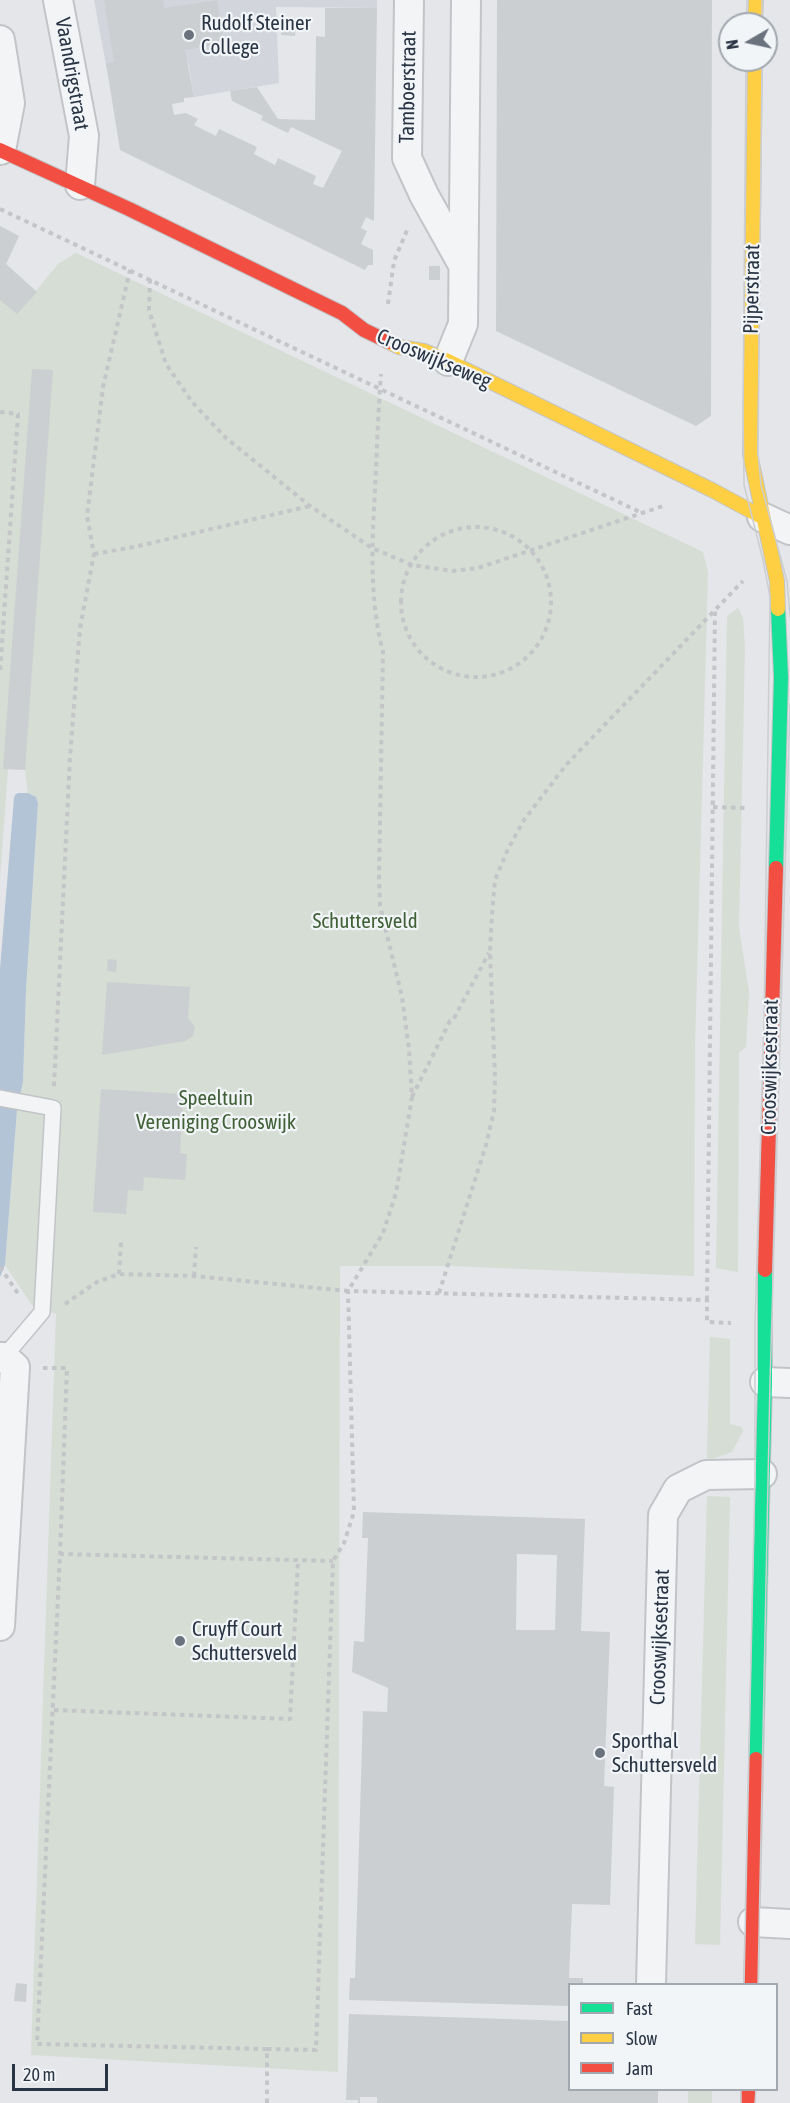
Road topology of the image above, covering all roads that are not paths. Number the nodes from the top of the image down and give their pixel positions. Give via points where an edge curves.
1 (58, 0) edge
2 (410, 0) edge
3 (466, 0) edge
4 (0, 40) edge
5 (755, 72) edge
6 (0, 150) edge
7 (80, 185) junction
8 (464, 267) junction
9 (448, 361) junction
10 (762, 517) junction
11 (790, 530) edge
12 (0, 1098) edge
13 (2, 1357) edge
14 (778, 1383) edge
15 (762, 1474) junction
16 (2, 1574) edge
17 (0, 1626) edge
18 (753, 1922) junction
19 (790, 1924) edge
20 (651, 1983) edge
21 (751, 1983) edge

1 - 7 street, Vaandrigstraat via 84,136
2 - 8 street, Tamboerstraat via 407,159
3 - 8 street
4 - 6 street via 10,103
5 - 10 street, Pijperstraat via 750,454
6 - 7 street, Crooswijkseweg
7 - 9 street, Crooswijkseweg via 342,313 383,340
8 - 9 street via 462,324
9 - 10 street, Crooswijkseweg
10 - 11 street, Crooswijkseweg
10 - 14 street, Crooswijksestraat via 777,581 782,677 764,1324
12 - 13 lane via 53,1108 42,1312
13 - 16 street via 15,1367
14 - 15 street, Crooswijksestraat
15 - 18 street, Crooswijksestraat
15 - 20 street, Crooswijksestraat via 706,1475 678,1490 663,1515
16 - 17 street
18 - 19 street
18 - 21 street, Crooswijksestraat

